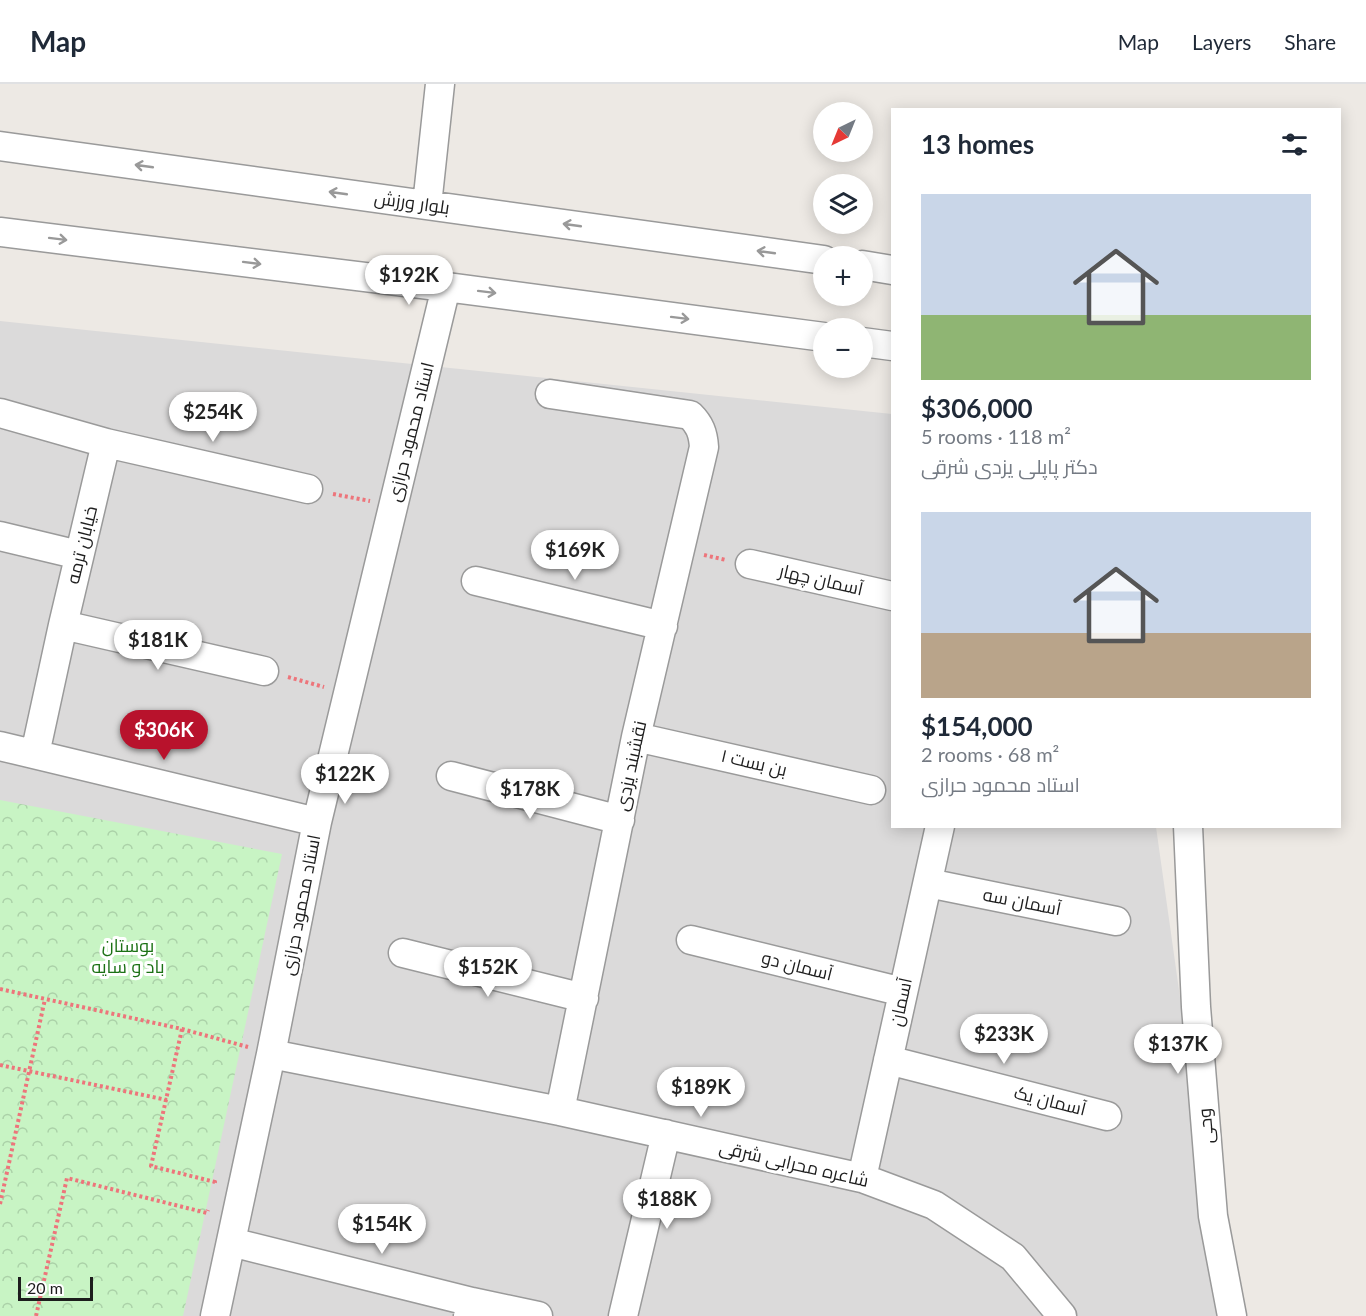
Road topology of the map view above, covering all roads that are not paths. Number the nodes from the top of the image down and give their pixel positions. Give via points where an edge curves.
1 (440, 84) edge
2 (0, 146) edge
3 (427, 205) junction
4 (0, 232) edge
5 (813, 258) edge
6 (873, 267) edge
7 (891, 270) edge
8 (446, 287) junction
9 (813, 336) edge
10 (873, 343) edge
11 (891, 346) edge
12 (550, 394) dead end
13 (0, 413) edge
14 (106, 443) junction
15 (308, 489) road end
16 (0, 536) edge
17 (79, 555) junction
18 (750, 564) road end
19 (476, 581) dead end
20 (891, 596) edge
21 (63, 625) junction
22 (663, 627) junction
23 (264, 671) road end
24 (636, 736) junction
25 (0, 746) edge
26 (35, 754) junction
27 (451, 776) dead end
28 (871, 790) dead end
29 (620, 820) junction
30 (317, 822) junction
31 (940, 828) edge
32 (1188, 828) edge
33 (928, 883) junction
34 (1116, 921) dead end
35 (691, 940) dead end
36 (403, 953) dead end
37 (903, 992) junction
38 (584, 998) junction
39 (272, 1054) junction
40 (888, 1060) junction
41 (560, 1111) junction
42 (1107, 1116) dead end
43 (666, 1134) junction
44 (862, 1178) junction
45 (231, 1242) junction
46 (470, 1309) edge
47 (215, 1316) edge
48 (538, 1316) edge
49 (623, 1316) edge
50 (1062, 1316) edge
51 (1232, 1316) edge

1 - 3 street
3 -> 2 street, بلوار ورزش
5 -> 3 street, بلوار ورزش
4 -> 8 street
6 - 7 street
8 -> 9 street
8 - 30 street, استاد محمود حرازی
10 - 11 street
12 - 22 street, نقشبند یزدی via 690,415 703,433 704,447
13 - 14 street
14 - 15 street
14 - 17 street, خیابان ترمه
16 - 17 street
17 - 21 street, خیابان ترمه
18 - 20 street, آسمان چهار
19 - 22 street
21 - 23 street
21 - 26 street, خیابان ترمه
22 - 24 street, نقشبند یزدی
24 - 28 street, بن بست ۱
24 - 29 street, نقشبند یزدی
25 - 26 street
26 - 30 street
27 - 29 street
29 - 38 street, نقشبند یزدی
30 - 39 street, استاد محمود حرازی
31 - 33 street, آسمان
32 - 51 street, وحی via 1196,1007 1213,1216
33 - 34 street, آسمان سه
33 - 37 street, آسمان
35 - 37 street, آسمان دو
36 - 38 street
37 - 40 street, آسمان
38 - 41 street, نقشبند یزدی
39 - 41 street, شاعره محرابی شرقی
39 - 45 street, استاد محمود حرازی
40 - 42 street, آسمان یک
40 - 44 street, آسمان
41 - 43 street, شاعره محرابی شرقی
43 - 44 street, شاعره محرابی شرقی
43 - 49 street
44 - 50 street, شاعره محرابی شرقی via 934,1205 1013,1257
45 - 46 street
45 - 47 street, استاد محمود حرازی
46 - 48 street

